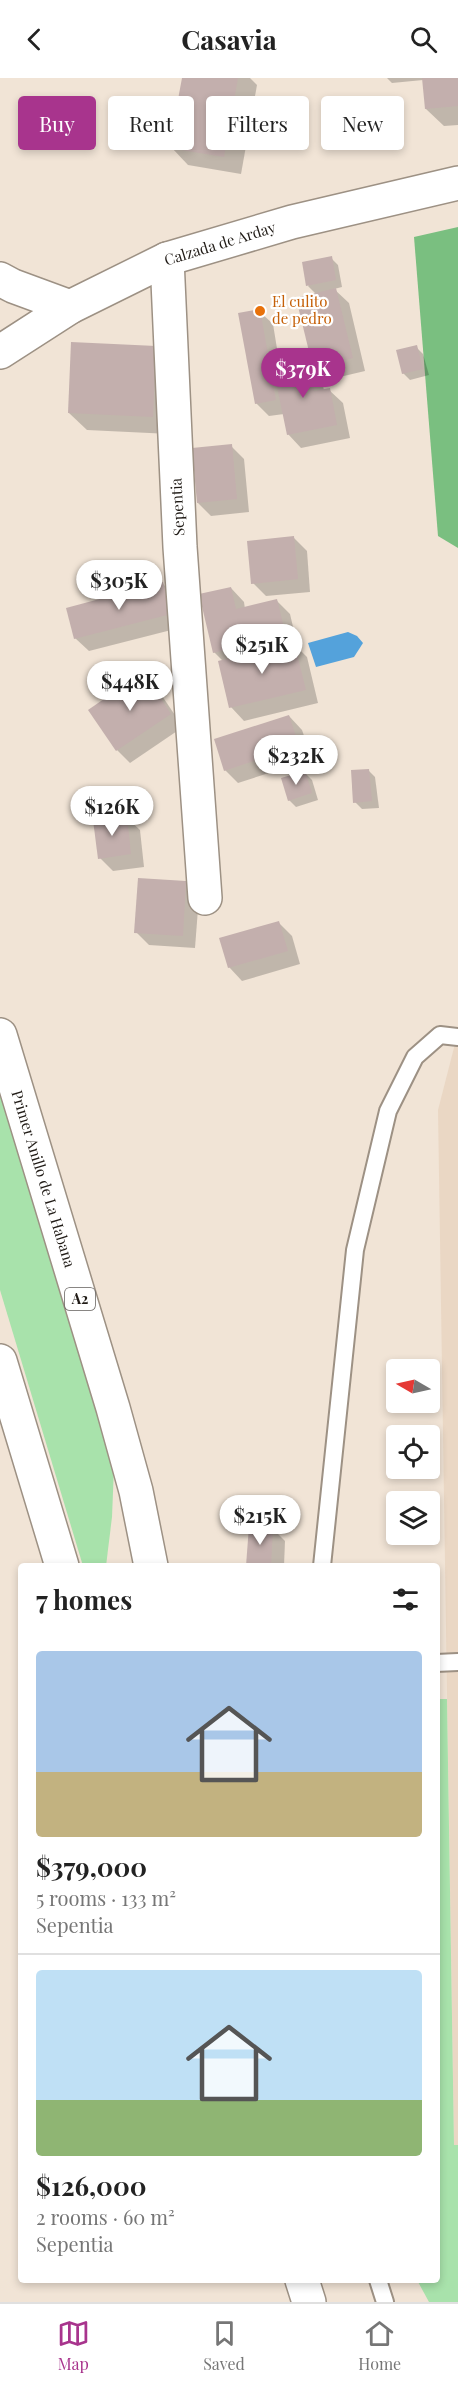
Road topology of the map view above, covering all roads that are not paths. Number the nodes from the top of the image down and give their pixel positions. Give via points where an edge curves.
1 (458, 183) edge
2 (167, 259) junction
3 (0, 279) edge
4 (70, 307) junction
5 (0, 352) edge
6 (205, 898) dead end
7 (0, 1035) edge
8 (458, 1037) edge
9 (0, 1361) edge
10 (61, 1563) edge
11 (150, 1563) edge
12 (322, 1563) edge
13 (440, 1662) edge
14 (458, 1662) edge
15 (303, 2283) edge
16 (379, 2283) edge
17 (309, 2302) edge
18 (385, 2302) edge

1 - 2 main road, Calzada de Arday via 292,222
2 - 4 main road, Calzada de Arday
2 - 6 main road, Sepentia via 180,547
3 - 4 main road
4 - 5 main road, Calzada de Arday
7 - 11 main road, Primer Anillo de La Habana / A2 via 113,1408
8 - 12 lane via 440,1035 415,1057 388,1112 355,1250
9 - 10 main road
13 - 14 lane
15 - 17 main road
16 - 18 lane

